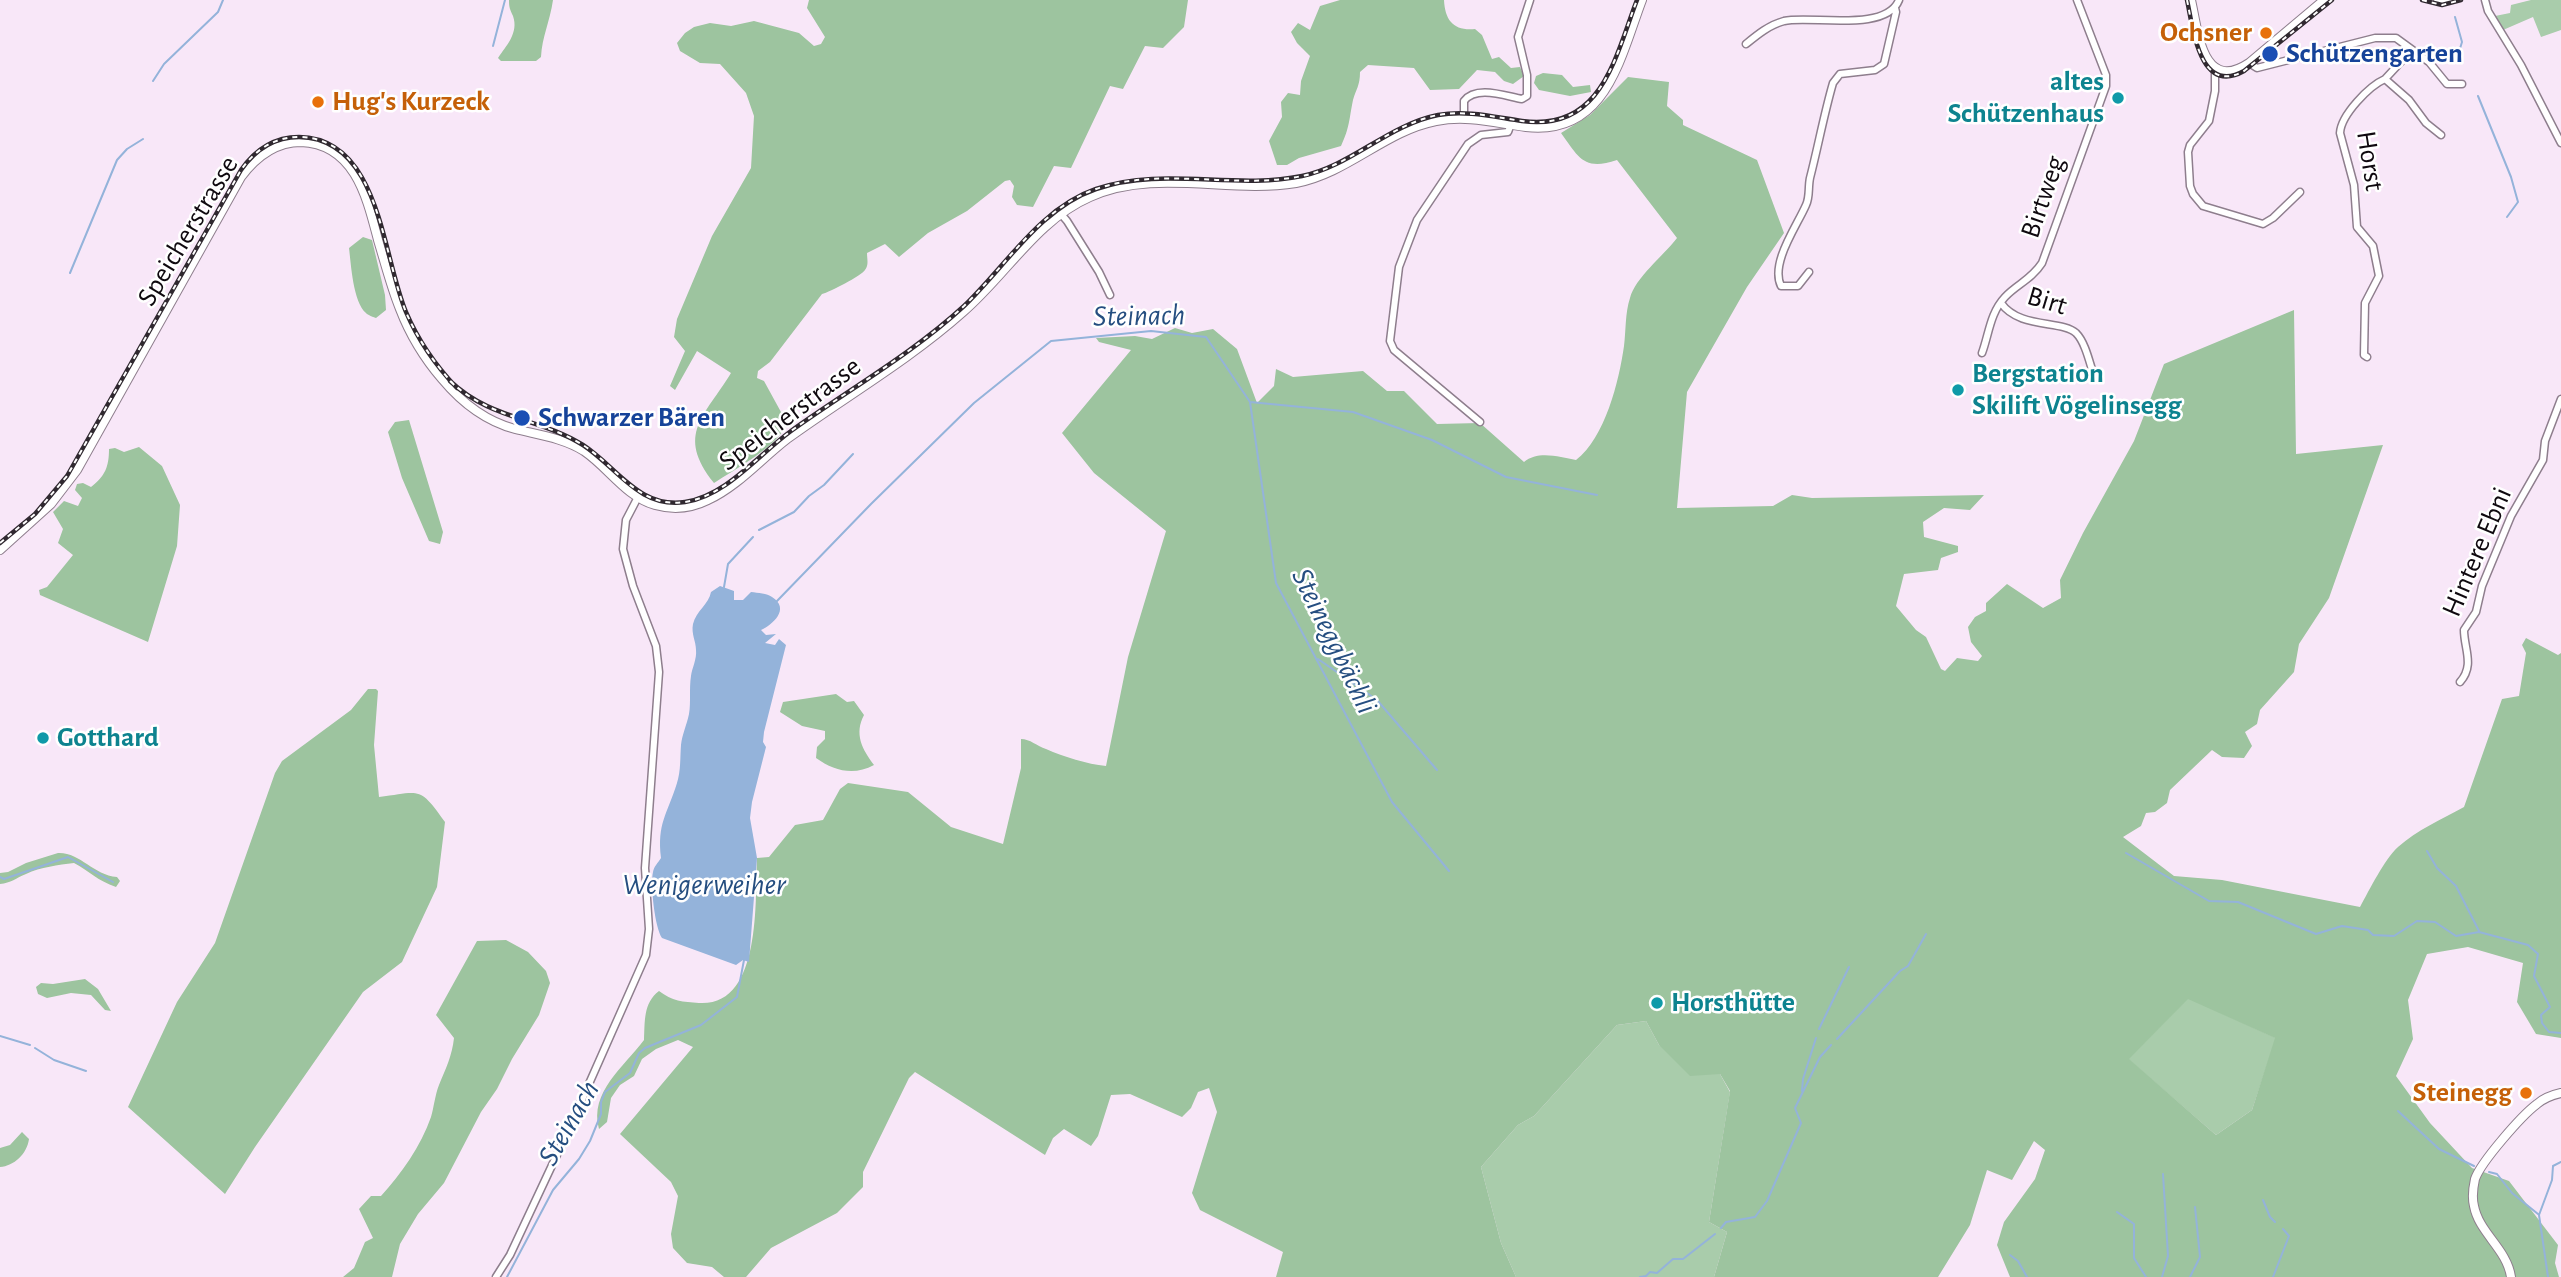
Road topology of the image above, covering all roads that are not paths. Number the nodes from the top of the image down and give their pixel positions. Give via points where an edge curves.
1 (1530, 0) edge
2 (1642, 0) edge
3 (1899, 0) edge
4 (2077, 0) edge
5 (2191, 0) edge
6 (2325, 0) edge
7 (2438, 0) edge
8 (2448, 0) edge
9 (2485, 0) edge
10 (1895, 8) junction
11 (1746, 44) dead end
12 (2411, 51) junction
13 (2249, 63) junction
14 (2215, 67) junction
15 (2385, 79) junction
16 (2462, 84) dead end
17 (1464, 118) junction
18 (1511, 124) junction
19 (2441, 135) dead end
20 (2561, 143) edge
21 (2300, 192) dead end
22 (1061, 214) junction
23 (1809, 272) dead end
24 (1110, 295) dead end
25 (2000, 303) junction
26 (1982, 353) dead end
27 (2367, 356) dead end
28 (2095, 379) dead end
29 (2561, 399) edge
30 (1479, 422) dead end
31 (638, 498) junction
32 (0, 550) edge
33 (2460, 682) dead end
34 (2561, 1093) edge
35 (496, 1277) edge
36 (2511, 1277) edge

1 - 17 street via 1518,37 1527,96 1474,93 1464,101
2 - 18 main road, Speicherstrasse via 1611,82 1594,105 1577,118 1552,126
3 - 10 street
4 - 25 street, Birtweg via 2106,75 2106,86 2042,263
5 - 14 main road via 2202,50
6 - 13 main road
7 - 8 main road
9 - 20 street
10 - 11 street via 1843,22 1787,20
10 - 23 street via 1881,67 1840,74 1833,83 1806,205 1787,242 1778,281 1781,286 1798,286
12 - 13 street via 2396,37 2386,37 2257,68
12 - 15 street
12 - 16 street via 2429,62 2447,84
13 - 14 main road via 2232,71
14 - 21 street via 2209,121 2188,152 2190,186 2197,201 2211,210 2263,223
15 - 19 street
15 - 27 street, Horst via 2340,125 2354,186 2357,227 2373,246 2379,276 2365,303
17 - 18 main road, Speicherstrasse
17 - 22 main road, Speicherstrasse via 1417,126 1315,178 1270,185 1132,186 1091,196
18 - 30 street via 1507,132 1481,135 1468,144 1417,220 1399,267 1390,341 1394,350
22 - 24 street
22 - 31 main road, Speicherstrasse via 943,329 784,442 728,488 701,503 679,508 660,507
25 - 26 street, Birtweg
25 - 28 street, Birt via 2014,314 2076,334
29 - 33 street, Hintere Ebni via 2543,460 2511,516 2476,612 2464,630 2469,660
31 - 32 main road, Speicherstrasse via 577,447 497,423 452,390 426,358 402,315 356,174 332,151 293,143 268,150 246,171 77,470 51,504
31 - 35 street via 626,520 623,549 656,646 659,672 645,868 648,945 569,1129
34 - 36 main road via 2545,1098 2526,1114 2481,1168 2472,1194 2477,1217 2507,1260

